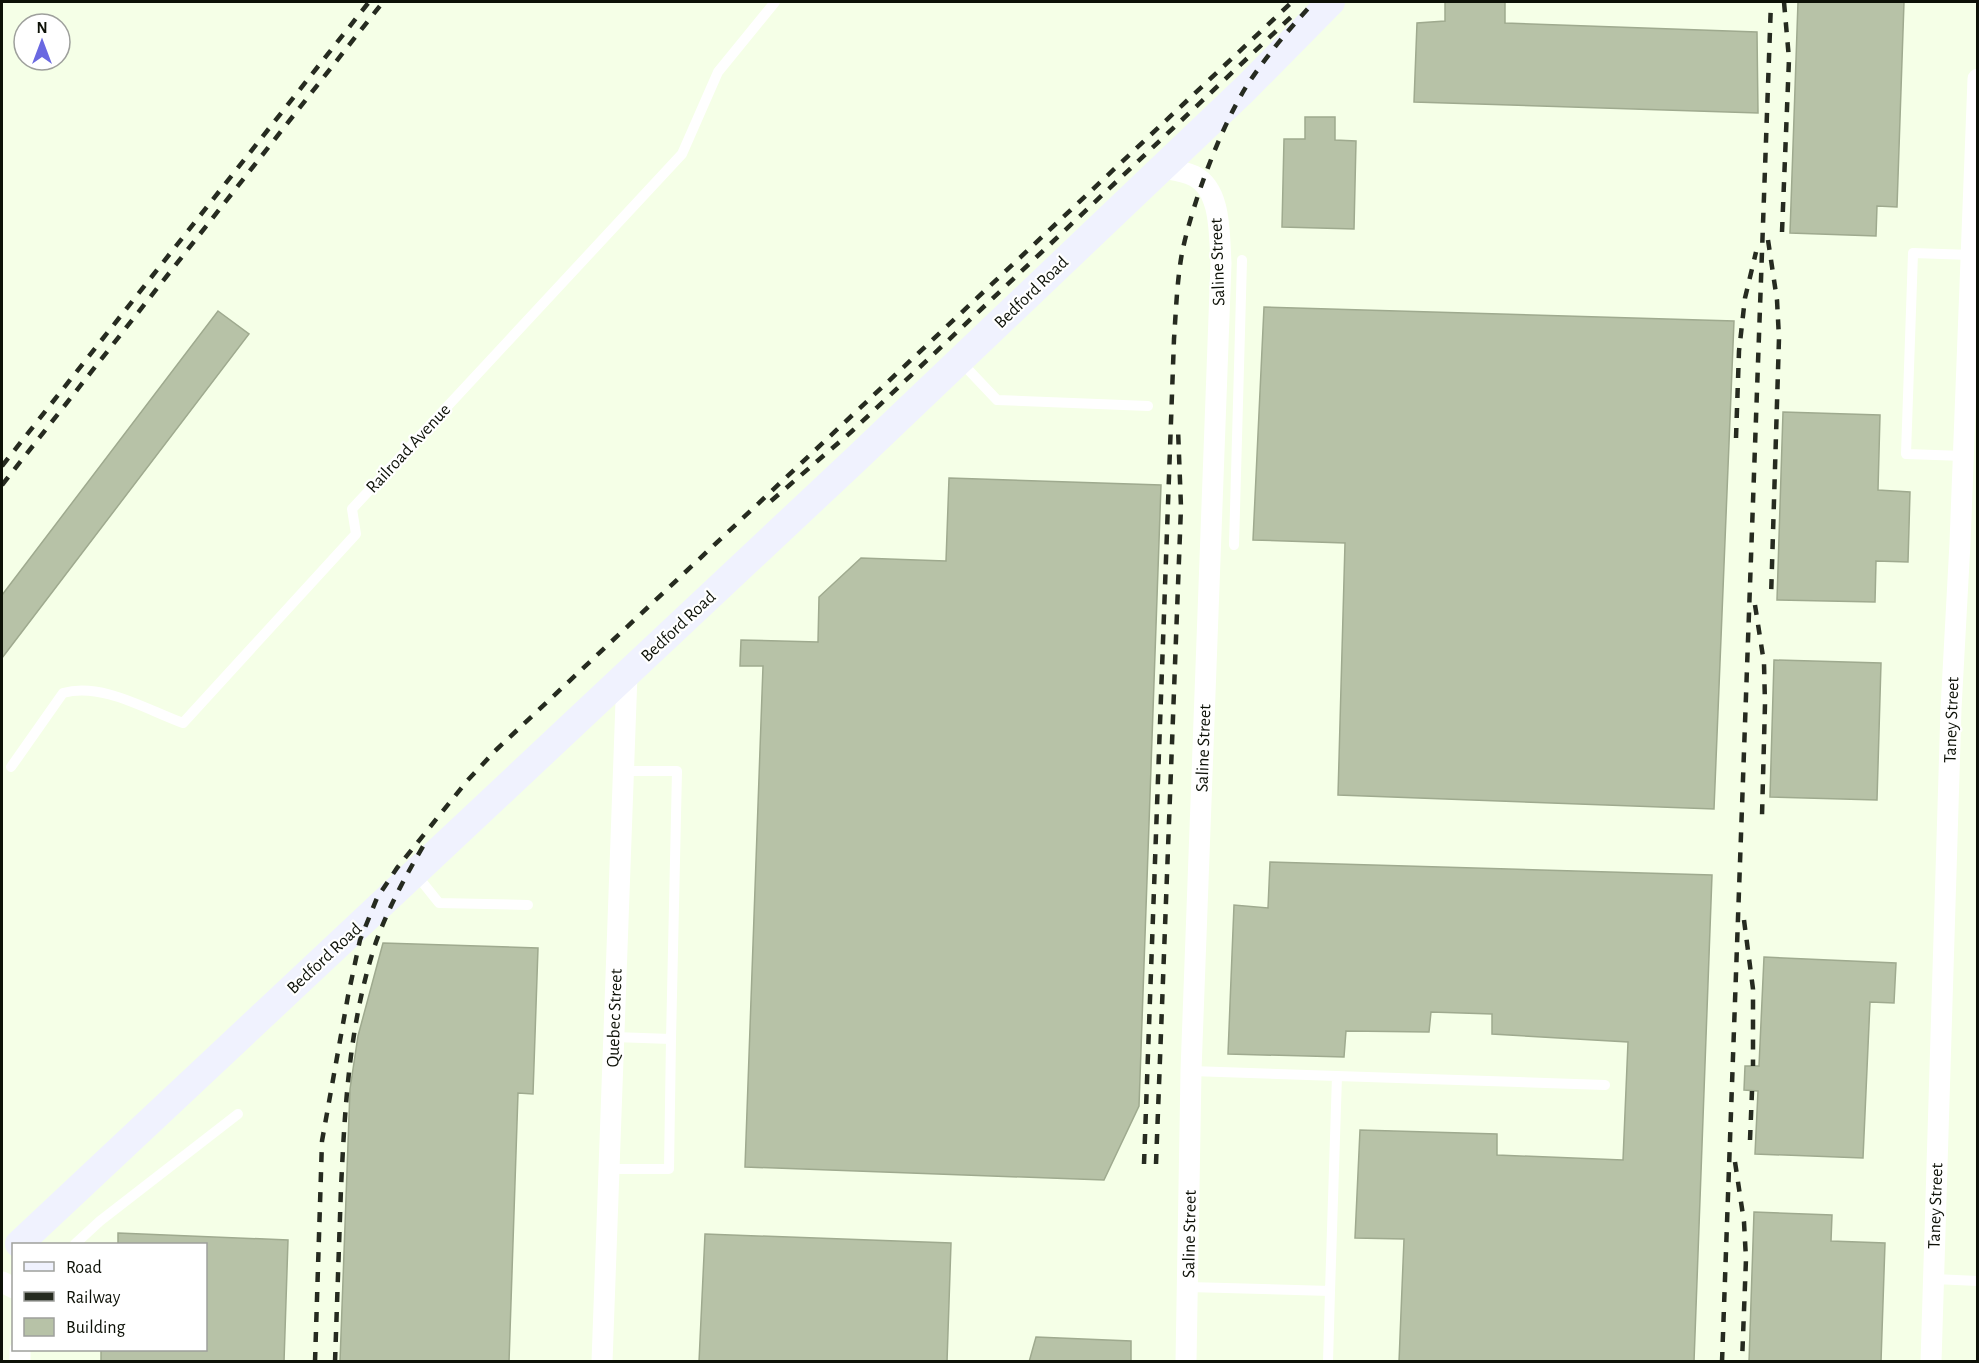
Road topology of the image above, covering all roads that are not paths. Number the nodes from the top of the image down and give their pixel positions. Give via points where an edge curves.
1 (775, 2) edge
2 (1331, 2) edge
3 (1977, 79) edge
4 (1976, 133) edge
5 (1976, 165) edge
6 (1162, 168) junction
7 (1973, 246) edge
8 (1242, 260) dead end
9 (1973, 300) edge
10 (960, 360) junction
11 (1148, 406) dead end
12 (1215, 438) junction
13 (1237, 439) junction
14 (1964, 456) junction
15 (1234, 545) dead end
16 (627, 674) junction
17 (11, 767) dead end
18 (623, 771) junction
19 (415, 873) junction
20 (528, 905) dead end
21 (614, 1037) junction
22 (671, 1039) junction
23 (1191, 1071) junction
24 (1337, 1076) junction
25 (1605, 1085) dead end
26 (238, 1114) dead end
27 (609, 1169) junction
28 (21, 1243) edge
29 (77, 1243) edge
30 (1934, 1280) junction
31 (1977, 1281) edge
32 (1188, 1287) junction
33 (1330, 1291) junction
34 (602, 1362) edge
35 (1186, 1362) edge
36 (1328, 1362) edge
37 (1931, 1362) edge

1 - 17 lane, Railroad Avenue via 718,72 682,154 352,508 356,534 183,723 121,696 73,690 63,693
2 - 6 street, Bedford Road
3 - 4 street, Taney Street
4 - 5 street, Taney Street
5 - 7 street, Taney Street
6 - 10 street, Bedford Road
6 - 12 street, Saline Street via 1196,177 1208,189 1215,205 1221,263
7 - 9 street, Taney Street
7 - 14 lane via 1913,253 1912,276 1906,454
8 - 13 lane
9 - 14 street, Taney Street
10 - 11 lane via 997,400
10 - 16 street, Bedford Road
12 - 13 lane
12 - 23 street, Saline Street
13 - 15 lane
14 - 30 street, Taney Street via 1951,709
16 - 18 street, Quebec Street
16 - 19 street, Bedford Road
18 - 21 street, Quebec Street
18 - 22 lane via 677,771
19 - 20 lane via 440,903
19 - 28 street, Bedford Road
21 - 22 lane
21 - 27 street, Quebec Street
22 - 27 lane via 669,1169
23 - 24 lane
23 - 32 street, Saline Street
24 - 25 lane
24 - 33 lane
26 - 29 lane
27 - 34 street, Quebec Street
30 - 31 lane
30 - 37 street, Taney Street
32 - 33 lane
32 - 35 street, Saline Street
33 - 36 lane

